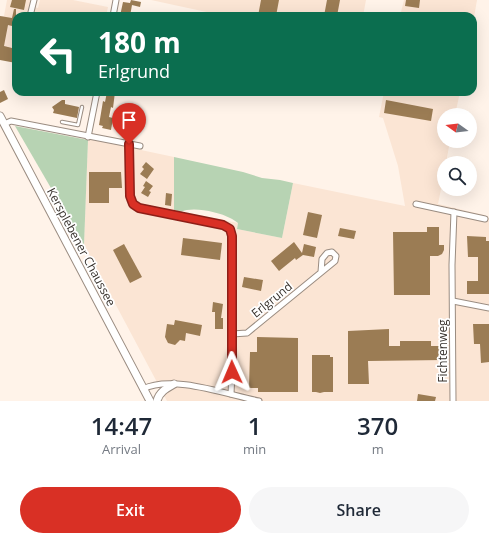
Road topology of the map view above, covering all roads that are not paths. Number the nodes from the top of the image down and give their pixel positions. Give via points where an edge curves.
1 (34, 0) edge
2 (116, 0) edge
3 (31, 12) edge
4 (114, 12) edge
5 (96, 96) edge
6 (82, 108) dead end
7 (0, 116) edge
8 (62, 122) dead end
9 (69, 123) junction
10 (4, 124) junction
11 (67, 132) junction
12 (88, 137) junction
13 (129, 144) junction
14 (140, 146) dead end
15 (416, 204) dead end
16 (454, 212) junction
17 (485, 218) dead end
18 (321, 272) dead end
19 (453, 301) junction
20 (489, 308) edge
21 (232, 334) junction
22 (174, 384) junction
23 (143, 389) junction
24 (231, 394) junction
25 (150, 401) edge
26 (158, 401) edge
27 (259, 401) edge
28 (454, 401) edge

1 - 3 street
2 - 4 street
5 - 12 street
6 - 9 lane via 78,125
7 - 10 main road, Kersplebener Chaussee
8 - 9 lane
9 - 11 lane
10 - 11 street via 11,121
10 - 23 main road, Kersplebener Chaussee
11 - 12 street
12 - 13 street
13 - 14 street
13 - 21 street, Erlgrund via 130,196 133,204 139,208 223,225 230,229
15 - 16 street
16 - 17 street
16 - 19 street, Fichtenweg
18 - 21 street, Erlgrund via 247,333
19 - 20 street
19 - 28 street, Fichtenweg
21 - 24 street, Erlgrund
22 - 23 street
22 - 24 street
22 - 26 main road via 161,393
23 - 25 main road, Kersplebener Chaussee
24 - 27 street

